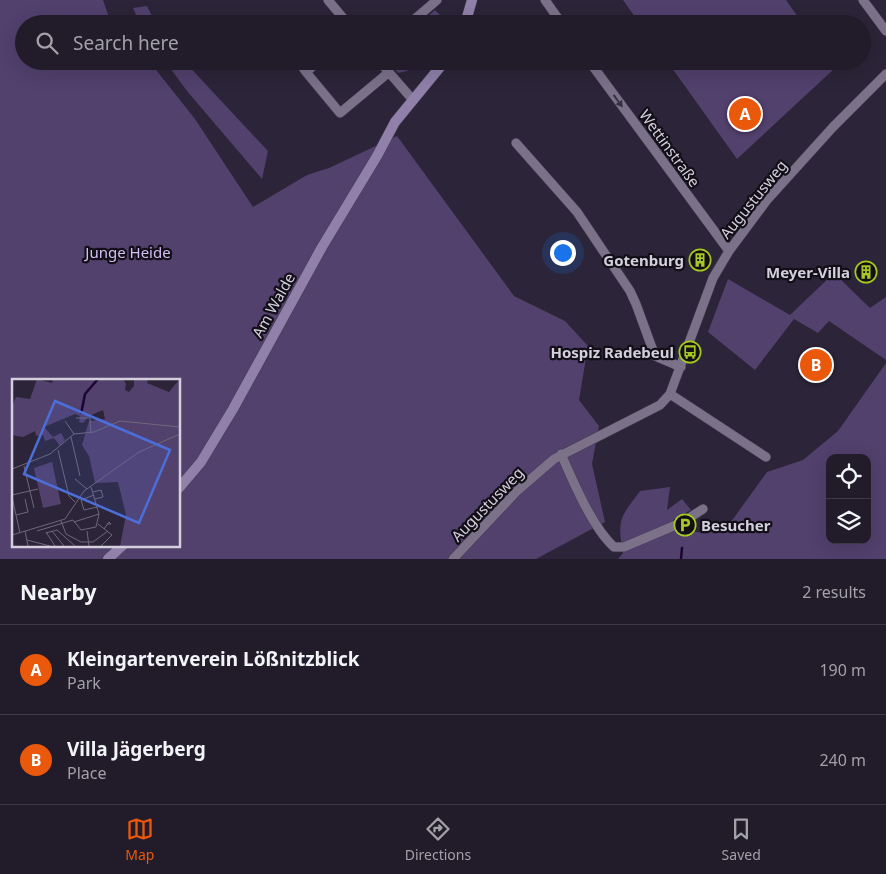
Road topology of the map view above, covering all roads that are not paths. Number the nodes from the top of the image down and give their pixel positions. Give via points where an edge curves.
1 (328, 0) edge
2 (437, 0) edge
3 (472, 0) edge
4 (544, 0) edge
5 (863, 0) edge
6 (340, 15) edge
7 (420, 15) edge
8 (468, 15) edge
9 (555, 15) edge
10 (886, 31) edge
11 (308, 70) edge
12 (438, 70) edge
13 (596, 70) edge
14 (306, 72) joint
15 (388, 72) joint
16 (886, 74) edge
17 (413, 100) junction
18 (516, 143) dead end
19 (729, 251) junction
20 (681, 366) junction
21 (670, 394) junction
22 (561, 454) junction
23 (766, 457) dead end
24 (180, 487) edge
25 (703, 509) dead end
26 (122, 546) edge
27 (108, 559) edge
28 (453, 559) edge

1 - 6 street
2 - 7 street
3 - 8 street
4 - 9 street
5 - 10 street
11 - 14 street
12 - 17 street, Am Walde
13 -> 19 street, Wettinstraße
14 - 15 street via 340,113
15 - 17 street
16 - 19 street, Augustusweg via 767,200
17 - 24 street, Am Walde via 396,122 322,247 233,409 201,462
18 - 20 street via 577,212 630,292 655,356
19 - 20 street, Augustusweg via 713,278
20 - 21 street, Augustusweg
21 - 22 street, Augustusweg via 660,404
21 - 23 street
22 - 25 street via 605,539 614,547 624,547 683,522
22 - 28 street, Augustusweg via 517,491
26 - 27 street

